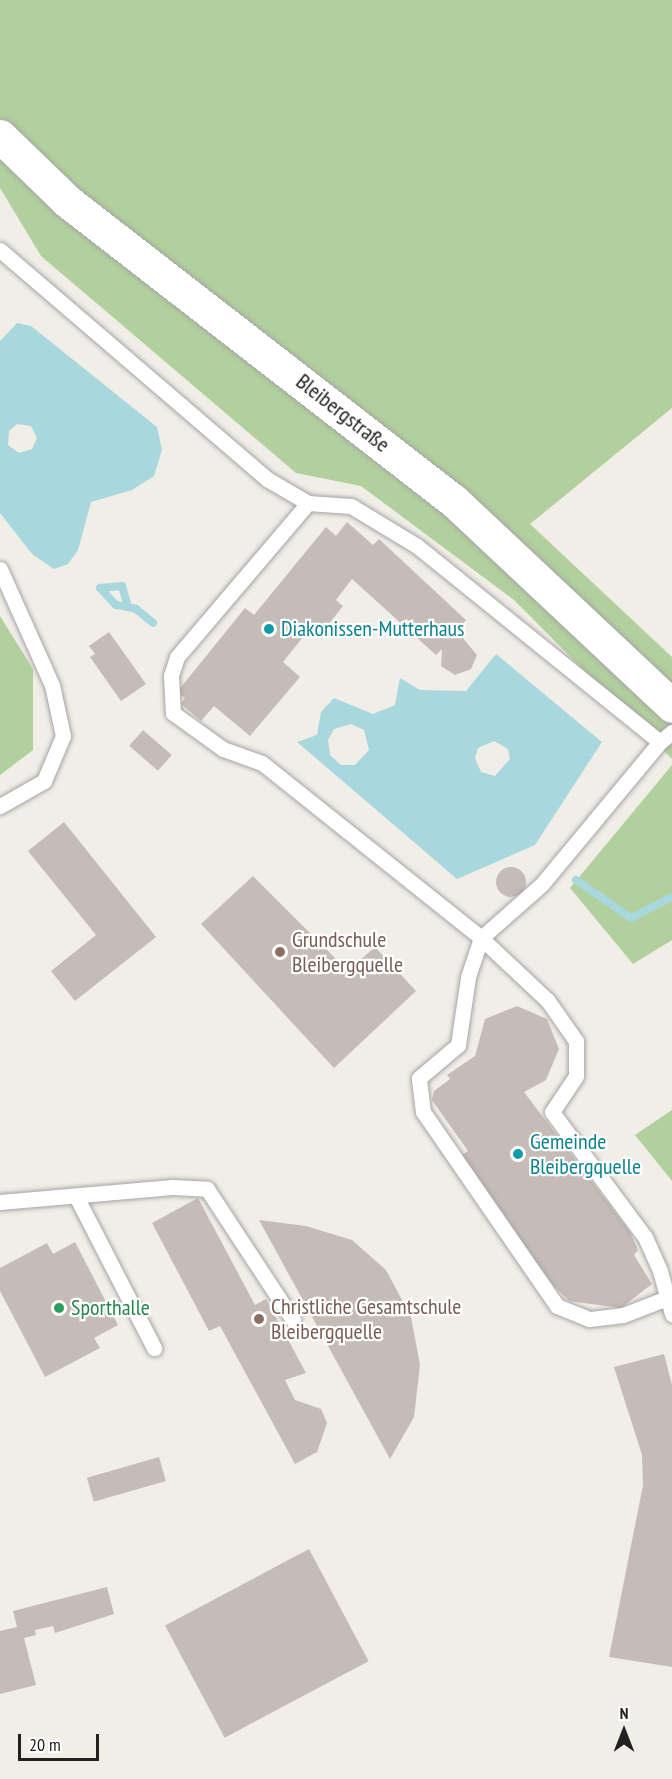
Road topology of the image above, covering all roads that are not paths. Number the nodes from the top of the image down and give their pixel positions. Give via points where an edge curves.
1 (0, 136) edge
2 (0, 250) edge
3 (308, 502) junction
4 (0, 569) edge
5 (672, 706) edge
6 (672, 732) edge
7 (660, 742) junction
8 (0, 806) edge
9 (481, 938) junction
10 (77, 1198) junction
11 (0, 1202) edge
12 (667, 1298) junction
13 (672, 1314) edge
14 (293, 1320) dead end
15 (154, 1348) dead end

1 - 5 street, Bleibergstraße via 67,201 454,501
2 - 3 lane via 267,479
3 - 7 lane via 351,506 417,546
3 - 9 lane via 177,657 170,697 174,713 223,749 262,763
4 - 8 lane via 52,685 63,736 44,781
6 - 7 lane
7 - 9 lane via 542,884
9 - 12 lane via 548,1001 576,1041 576,1076 552,1112 645,1237
9 - 12 lane via 468,978 458,1045 419,1078 423,1112 557,1306 589,1319 623,1315
10 - 11 lane
10 - 14 lane via 171,1186 207,1189
10 - 15 lane
12 - 13 lane

